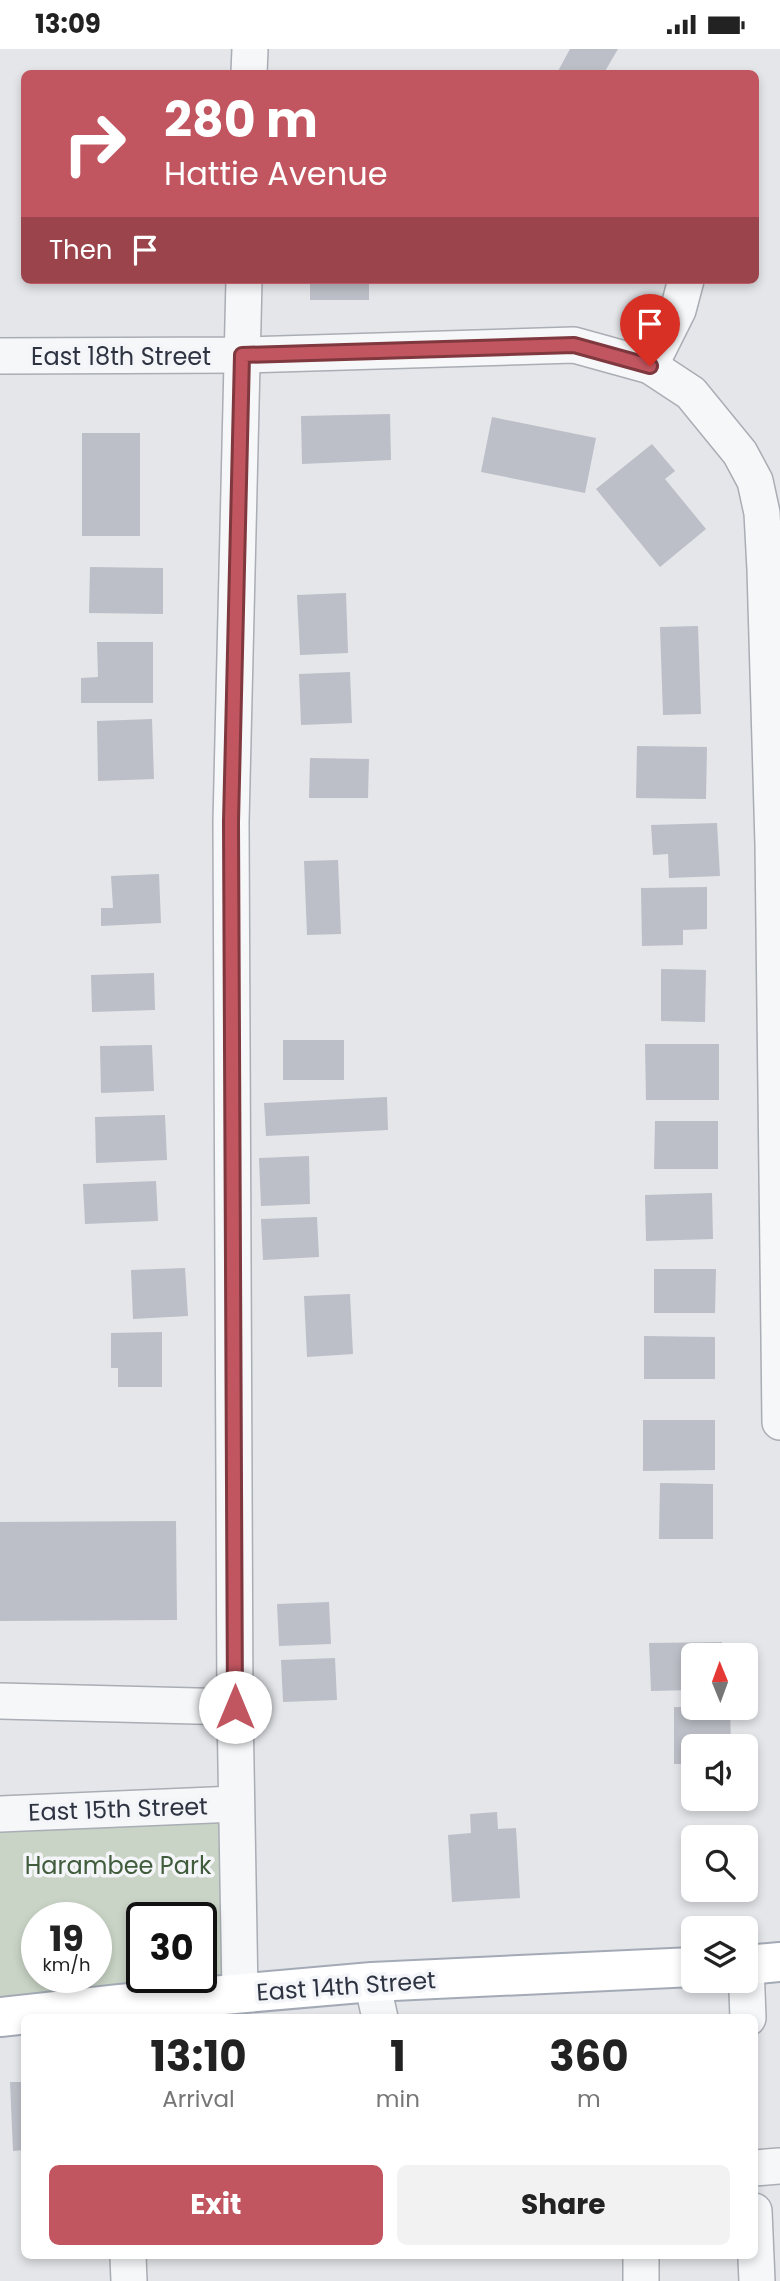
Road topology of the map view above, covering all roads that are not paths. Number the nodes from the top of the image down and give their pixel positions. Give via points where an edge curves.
1 (250, 49) edge
2 (249, 70) edge
3 (244, 284) edge
4 (684, 284) edge
5 (242, 355) junction
6 (0, 356) edge
7 (650, 366) junction
8 (777, 844) edge
9 (780, 1422) edge
10 (0, 1701) edge
11 (235, 1707) junction
12 (236, 1804) junction
13 (0, 1814) edge
14 (780, 1962) edge
15 (758, 1964) edge
16 (681, 1969) edge
17 (747, 1993) edge
18 (240, 1994) junction
19 (376, 2000) edge
20 (120, 2011) edge
21 (60, 2014) edge
22 (748, 2014) edge
23 (21, 2016) edge
24 (0, 2017) edge
25 (780, 2167) edge
26 (758, 2168) edge
27 (128, 2259) edge
28 (641, 2259) edge
29 (756, 2259) edge
30 (129, 2281) edge
31 (641, 2281) edge
32 (757, 2281) edge

1 - 2 street
3 - 5 street
4 - 7 street via 678,310
5 - 6 street, East 18th Street
5 - 7 street, East 18th Street via 574,345
5 - 11 street via 231,822
7 - 8 street, East 18th Street via 691,393 740,453 755,481 762,513
8 - 9 street, East 18th Street
10 - 11 street
11 - 12 street
12 - 13 street, East 15th Street
12 - 18 street
14 - 15 main road
16 - 19 main road, East 14th Street
17 - 22 street
18 - 19 main road, East 14th Street
18 - 20 main road, East 14th Street
20 - 21 main road, East 14th Street
23 - 24 main road, East 14th Street
25 - 26 street
27 - 30 street
28 - 31 street
29 - 32 street

